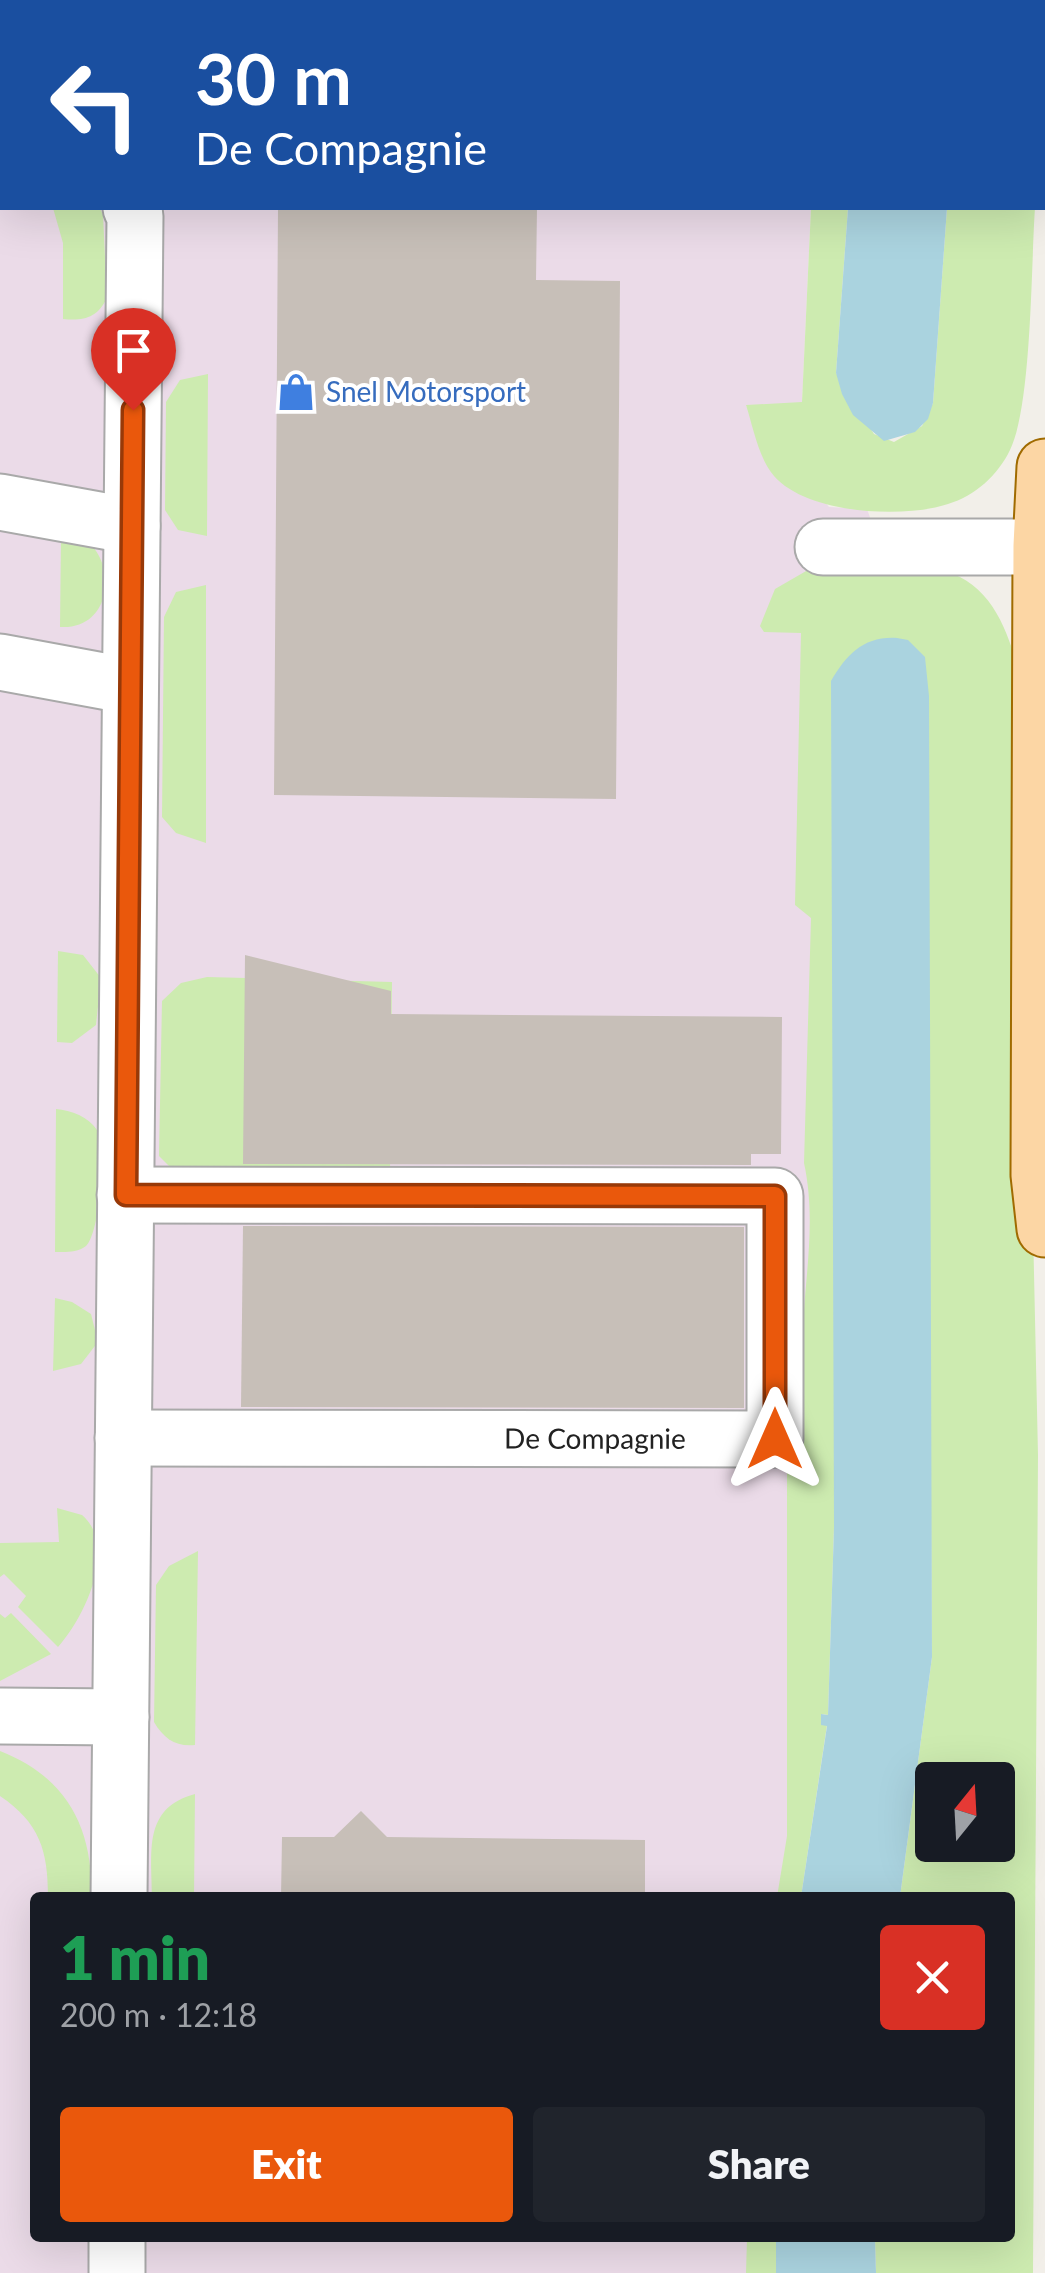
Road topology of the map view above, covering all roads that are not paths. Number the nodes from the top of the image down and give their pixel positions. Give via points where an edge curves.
1 (131, 210) edge
2 (1045, 467) edge
3 (0, 502) edge
4 (132, 526) junction
5 (1043, 546) edge
6 (823, 547) dead end
7 (0, 662) edge
8 (130, 686) junction
9 (126, 1195) junction
10 (1045, 1229) edge
11 (123, 1438) junction
12 (0, 1716) edge
13 (121, 1716) junction
14 (120, 1892) edge
15 (117, 2242) edge
16 (117, 2273) edge

1 - 4 street
2 - 5 main road
3 - 4 street
4 - 8 street
5 - 6 street
5 - 10 main road via 1039,1174
7 - 8 street
8 - 9 street
9 - 11 street
9 - 11 street, De Compagnie via 775,1196 775,1439
11 - 13 street
12 - 13 street
13 - 14 street
15 - 16 street

